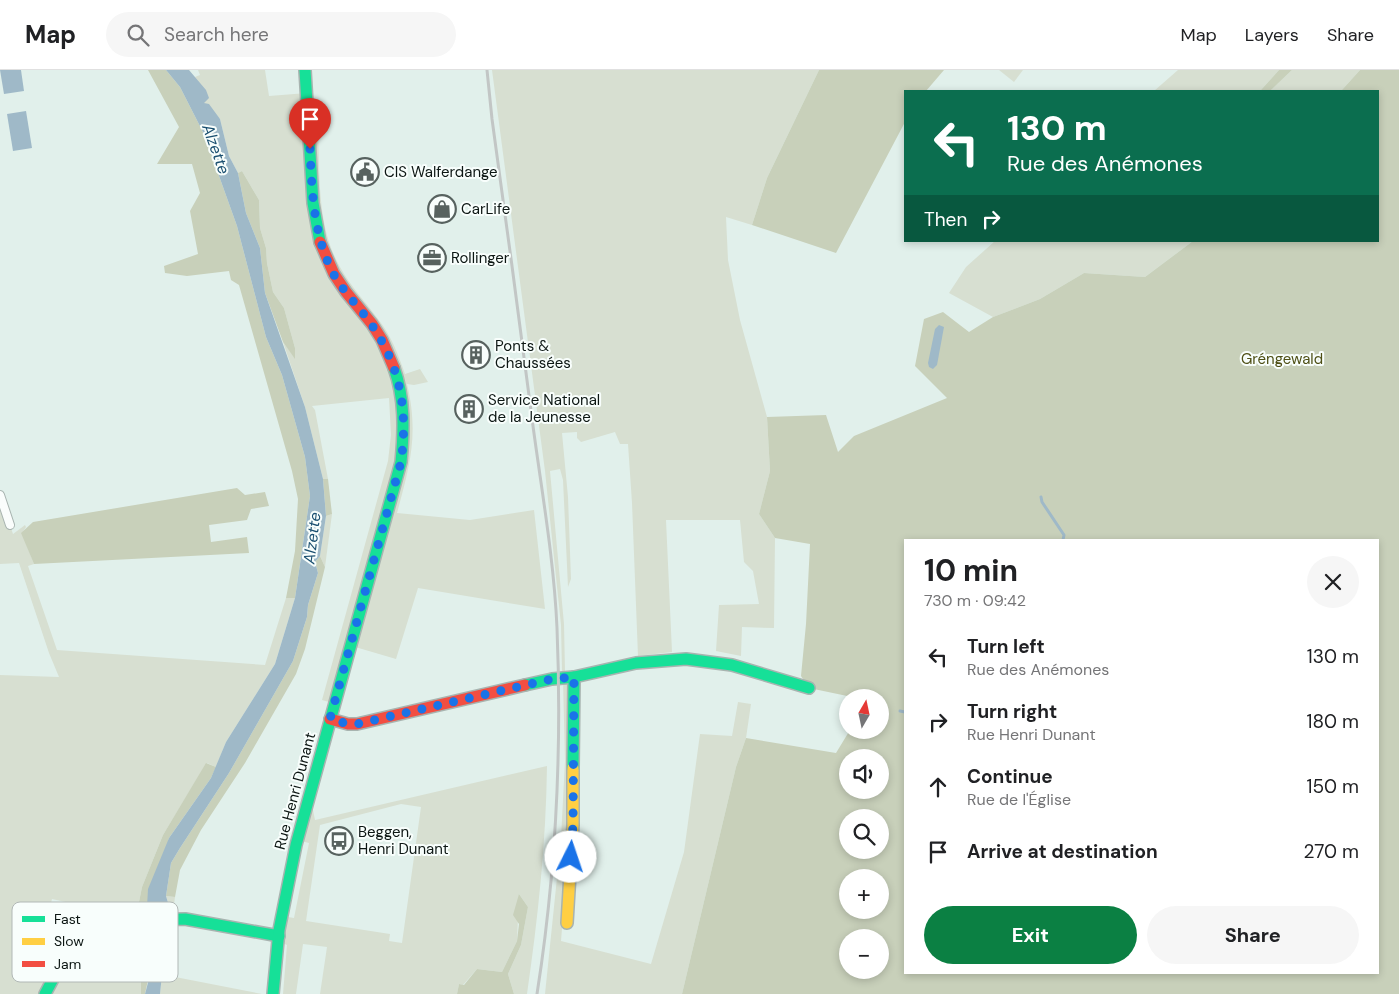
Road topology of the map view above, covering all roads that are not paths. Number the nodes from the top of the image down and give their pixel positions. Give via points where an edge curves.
1 (305, 70) edge
2 (0, 495) edge
3 (10, 525) dead end
4 (574, 677) junction
5 (809, 688) dead end
6 (330, 719) junction
7 (178, 918) edge
8 (567, 923) dead end
9 (278, 936) junction
10 (51, 982) edge
11 (45, 994) edge
12 (274, 994) edge

1 - 6 street, Rue Henri Dunant via 312,199 320,240 332,270 387,350 398,377 404,405 405,434 401,462
2 - 3 street
4 - 5 street via 636,663 686,659 732,664
4 - 6 street via 552,679 357,724
4 - 8 street via 573,825
6 - 9 street, Rue Henri Dunant via 296,840
7 - 9 street
9 - 12 street, Rue Henri Dunant
10 - 11 street

